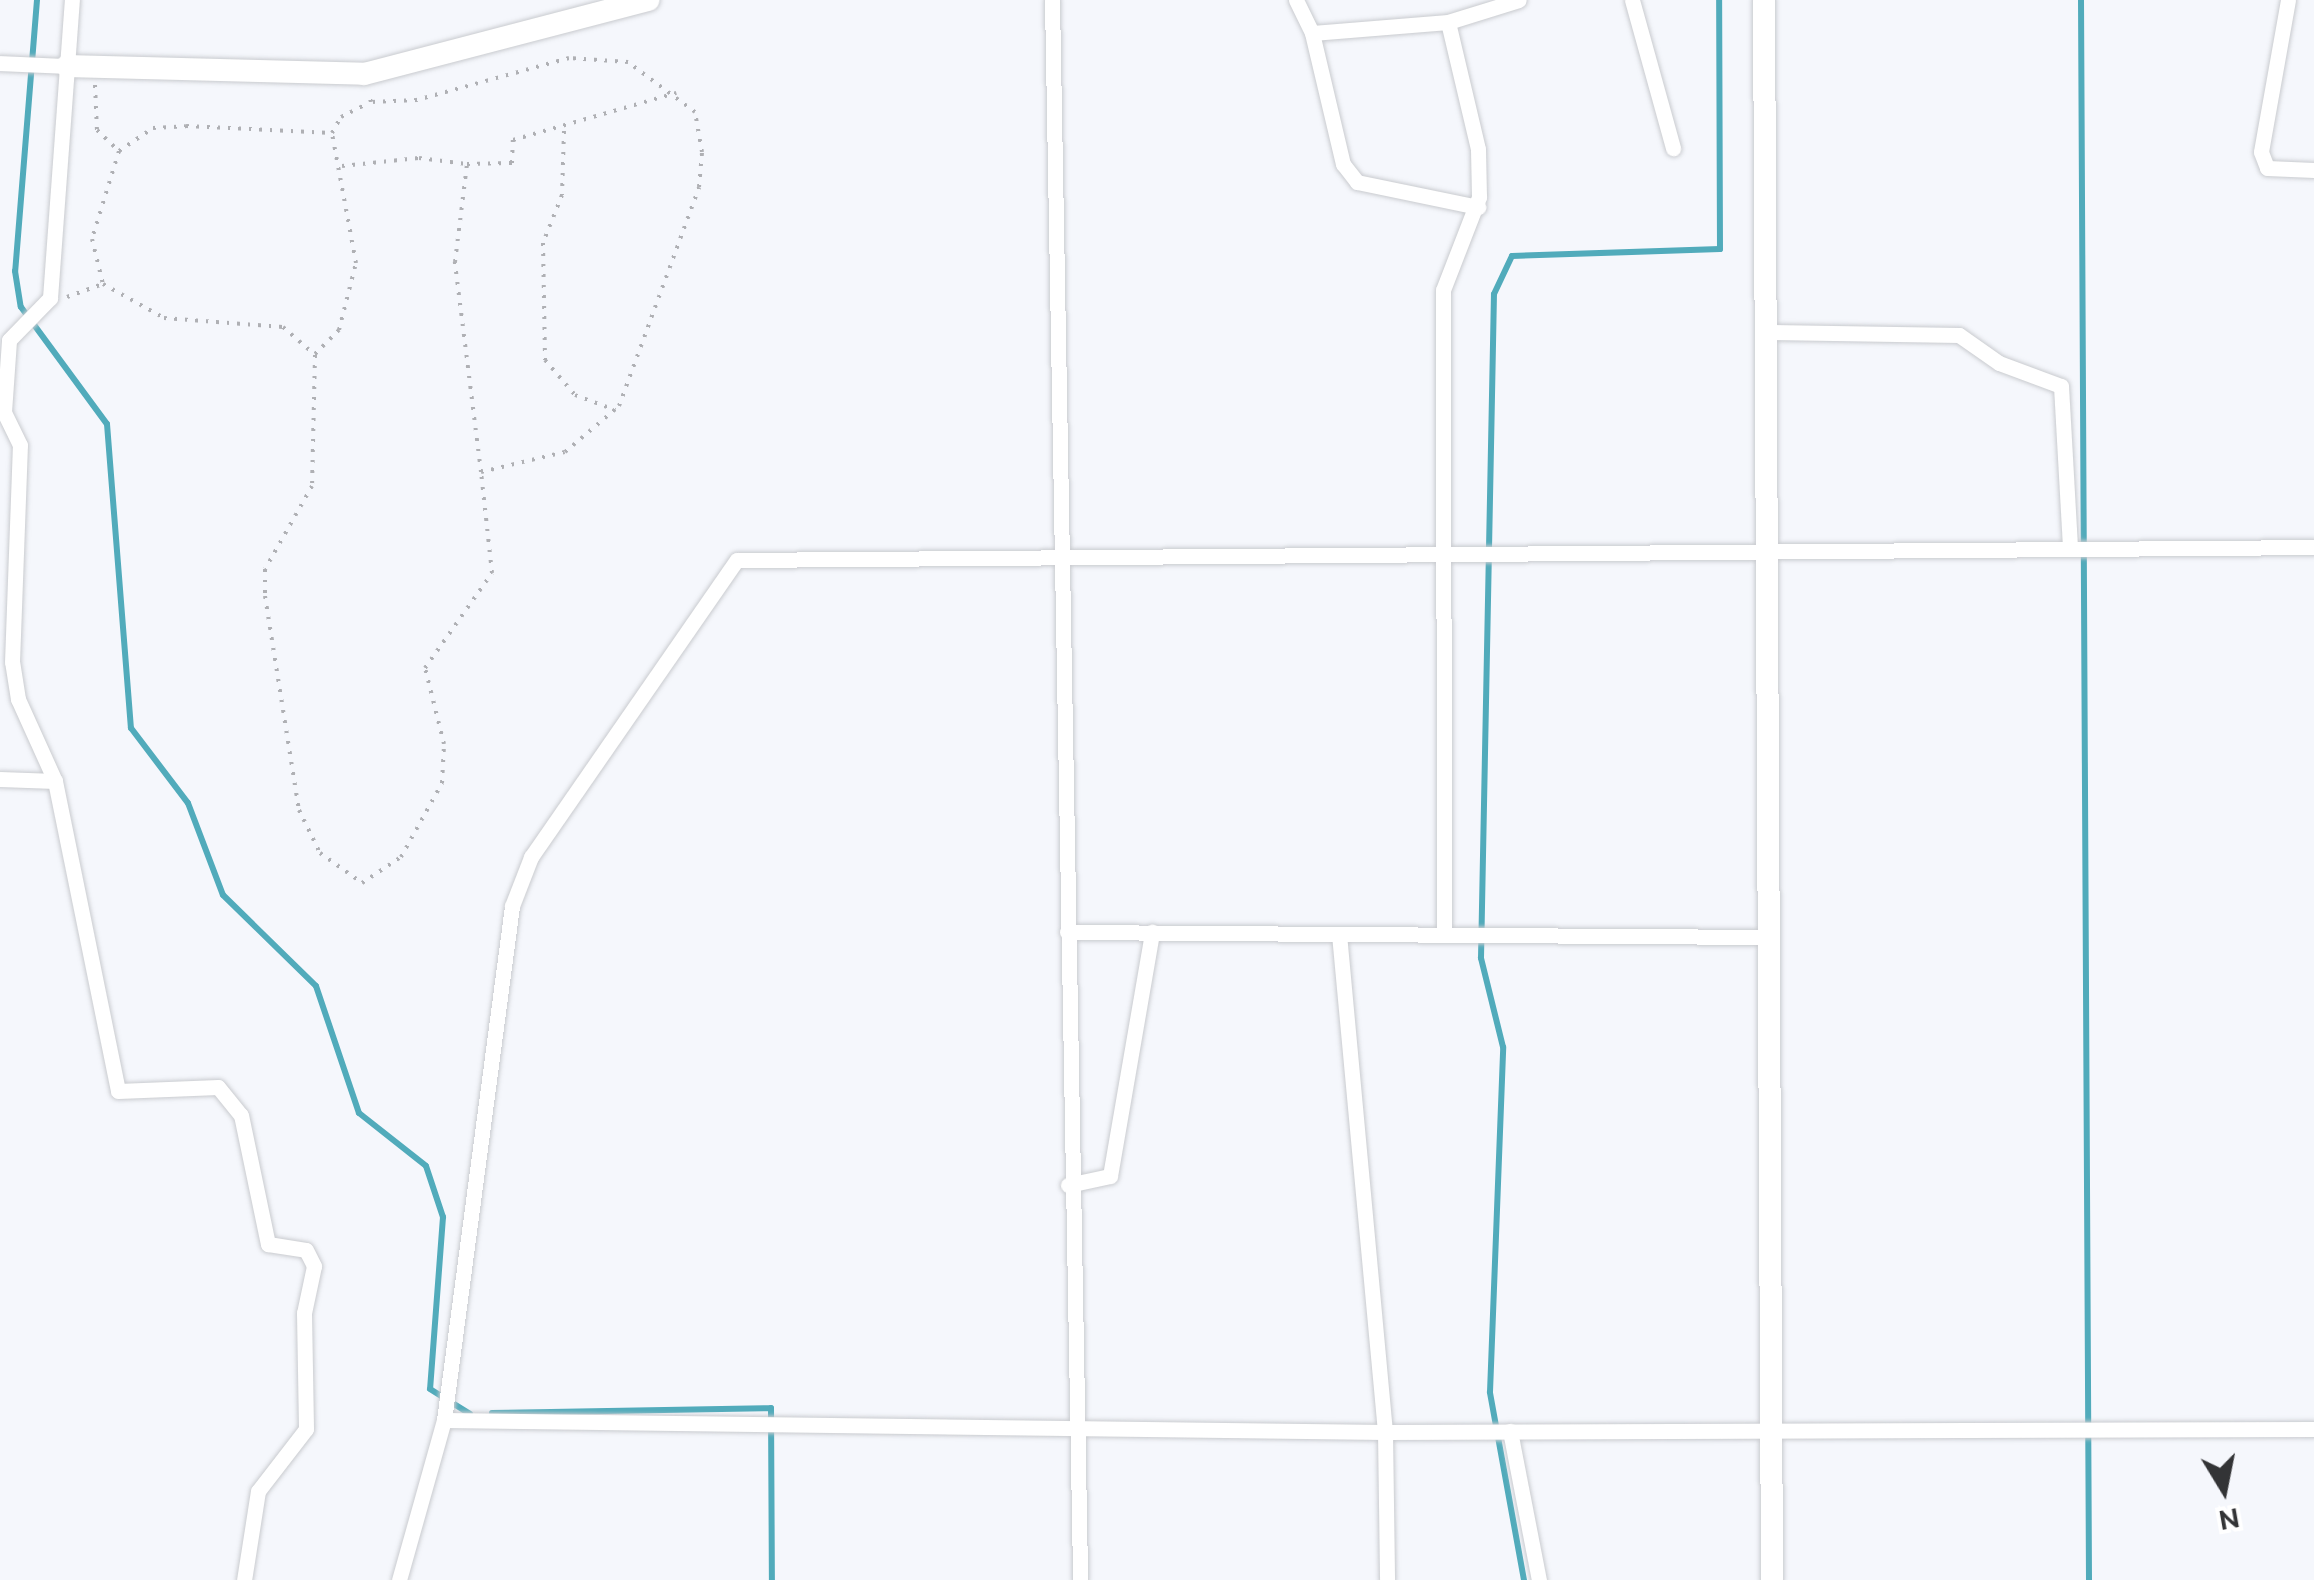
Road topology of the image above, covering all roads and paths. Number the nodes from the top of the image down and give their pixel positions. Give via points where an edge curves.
1 (72, 0) edge
2 (649, 0) edge
3 (1052, 0) edge
4 (1296, 0) edge
5 (1519, 0) edge
6 (1632, 0) edge
7 (1764, 0) edge
8 (2288, 0) edge
9 (1448, 22) junction
10 (1312, 34) junction
11 (0, 64) edge
12 (66, 66) junction
13 (95, 68) junction
14 (364, 74) junction
15 (676, 93) junction
16 (370, 102) junction
17 (564, 131) junction
18 (332, 133) junction
19 (1673, 148) dead end
20 (119, 151) junction
21 (466, 164) junction
22 (342, 166) junction
23 (2314, 170) edge
24 (1478, 207) junction
25 (103, 284) junction
26 (50, 298) junction
27 (1771, 332) junction
28 (315, 355) junction
29 (615, 410) junction
30 (481, 472) junction
31 (2314, 547) edge
32 (2070, 548) junction
33 (1772, 549) junction
34 (1446, 551) junction
35 (1056, 552) junction
36 (0, 780) edge
37 (55, 781) junction
38 (1444, 930) junction
39 (1067, 932) junction
40 (1152, 932) junction
41 (1339, 934) junction
42 (1768, 937) junction
43 (1068, 1185) junction
44 (444, 1420) junction
45 (2314, 1428) edge
46 (1074, 1429) junction
47 (1771, 1430) junction
48 (1510, 1431) junction
49 (1385, 1432) junction
50 (244, 1580) edge
51 (399, 1580) edge
52 (1080, 1580) edge
53 (1386, 1580) edge
54 (1539, 1580) edge
55 (1772, 1580) edge

1 - 12 street
2 - 14 street
3 - 35 street
4 - 10 street
5 - 9 street
6 - 19 street
7 - 27 street
8 - 23 street via 2261,152 2267,168
9 - 10 street
9 - 24 street via 1478,149
10 - 24 street via 1342,164 1357,182
11 - 12 street
12 - 13 street
12 - 26 street
13 - 14 street
13 - 20 path via 97,130
14 - 16 path
15 - 16 path via 628,62 569,58 417,100
15 - 17 path
15 - 29 path via 695,112 699,187
16 - 18 path via 341,117
17 - 21 path via 513,140 512,163
17 - 29 path via 562,195 544,243 545,360 575,395
18 - 20 path via 170,127
18 - 22 path
20 - 25 path via 94,216
21 - 22 path via 419,158
21 - 30 path via 455,262
22 - 28 path via 356,263 338,330
24 - 34 street via 1444,290
25 - 26 path
25 - 28 path via 164,318 283,326
26 - 37 street via 8,340 4,412 20,445 12,662 18,699
27 - 32 street via 1959,335 1999,363 2061,386
27 - 33 street
28 - 30 path via 312,486 264,568 266,596 298,810 320,853 362,883 401,857 442,783 444,744 425,668 492,573
29 - 30 path via 565,452
31 - 32 street
32 - 33 street
33 - 34 street
33 - 42 street
34 - 35 street
34 - 38 street
35 - 39 street
35 - 44 street via 737,560 531,857 512,906
36 - 37 street
37 - 50 street via 118,1091 218,1088 241,1115 268,1244 306,1250 314,1266 304,1312 306,1429 258,1491
38 - 41 street
38 - 42 street
39 - 40 street
39 - 43 street
40 - 41 street
40 - 43 street via 1110,1176
41 - 49 street
42 - 47 street
43 - 46 street
44 - 46 street
44 - 51 street
45 - 47 street
46 - 49 street
46 - 52 street
47 - 48 street
47 - 55 street
48 - 49 street
48 - 54 street
49 - 53 street

